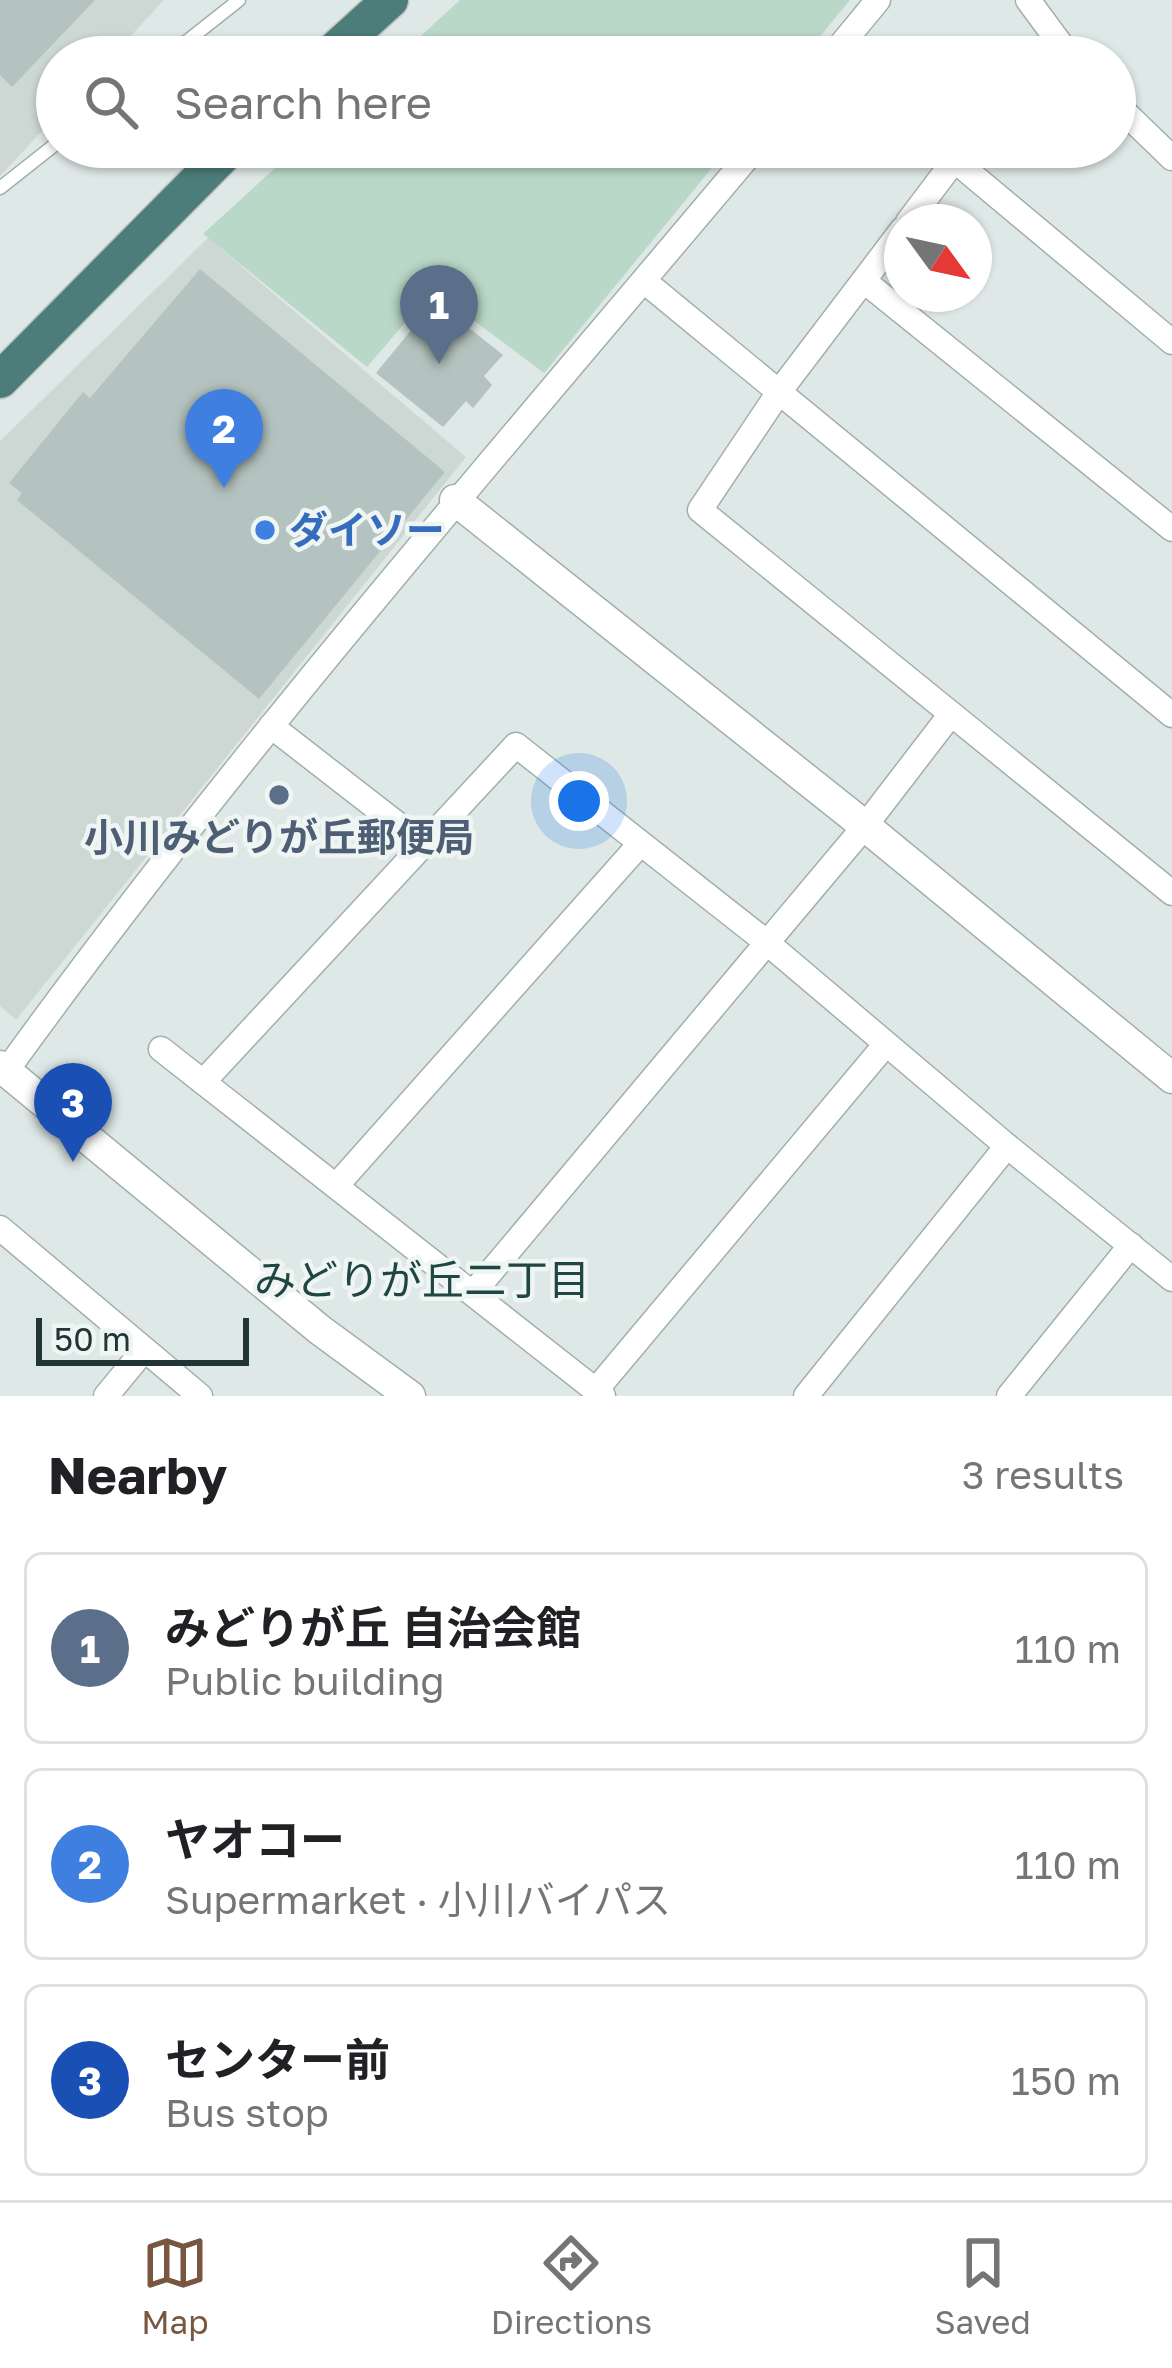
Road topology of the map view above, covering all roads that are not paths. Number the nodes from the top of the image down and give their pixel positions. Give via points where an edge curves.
1 (239, 0) edge
2 (390, 0) edge
3 (878, 0) edge
4 (1028, 0) edge
5 (194, 36) edge
6 (350, 36) edge
7 (848, 36) edge
8 (1047, 36) edge
9 (1136, 123) edge
10 (1172, 158) edge
11 (36, 160) edge
12 (210, 168) edge
13 (738, 168) edge
14 (948, 168) edge
15 (976, 168) edge
16 (0, 188) edge
17 (921, 204) edge
18 (884, 254) edge
19 (644, 281) junction
20 (864, 281) junction
21 (1172, 342) edge
22 (0, 380) edge
23 (778, 392) junction
24 (455, 500) junction
25 (1172, 529) edge
26 (950, 714) junction
27 (1172, 715) edge
28 (271, 726) junction
29 (866, 826) junction
30 (423, 844) junction
31 (640, 844) junction
32 (1172, 892) edge
33 (765, 941) junction
34 (886, 1044) junction
35 (161, 1049) dead end
36 (3, 1068) edge
37 (1172, 1078) edge
38 (203, 1082) junction
39 (1007, 1146) junction
40 (336, 1186) junction
41 (0, 1228) edge
42 (1131, 1246) junction
43 (1172, 1279) edge
44 (472, 1292) junction
45 (144, 1350) junction
46 (600, 1393) edge
47 (106, 1396) edge
48 (200, 1396) edge
49 (410, 1396) edge
50 (806, 1396) edge
51 (1010, 1396) edge

1 - 5 lane
2 - 6 highway
3 - 7 street
4 - 8 street
9 - 10 street
11 - 16 lane
12 - 22 highway
13 - 19 street
14 - 17 street
15 - 21 street
18 - 20 street
19 - 23 street
19 - 24 street
20 - 23 street
20 - 25 street
23 - 26 street via 700,510
23 - 27 street
24 - 28 street
24 - 29 street
26 - 29 street
26 - 32 street
28 - 30 street
28 - 36 street
29 - 33 street
29 - 37 street
30 - 31 street via 516,745
30 - 38 street
31 - 33 street
31 - 40 street
33 - 34 street
33 - 44 street
34 - 39 street
34 - 46 street
35 - 38 street
36 - 49 street
38 - 40 street
39 - 42 street
39 - 50 street
40 - 44 street
41 - 45 street
42 - 43 street
42 - 51 street
44 - 46 street
45 - 47 street
45 - 48 street

